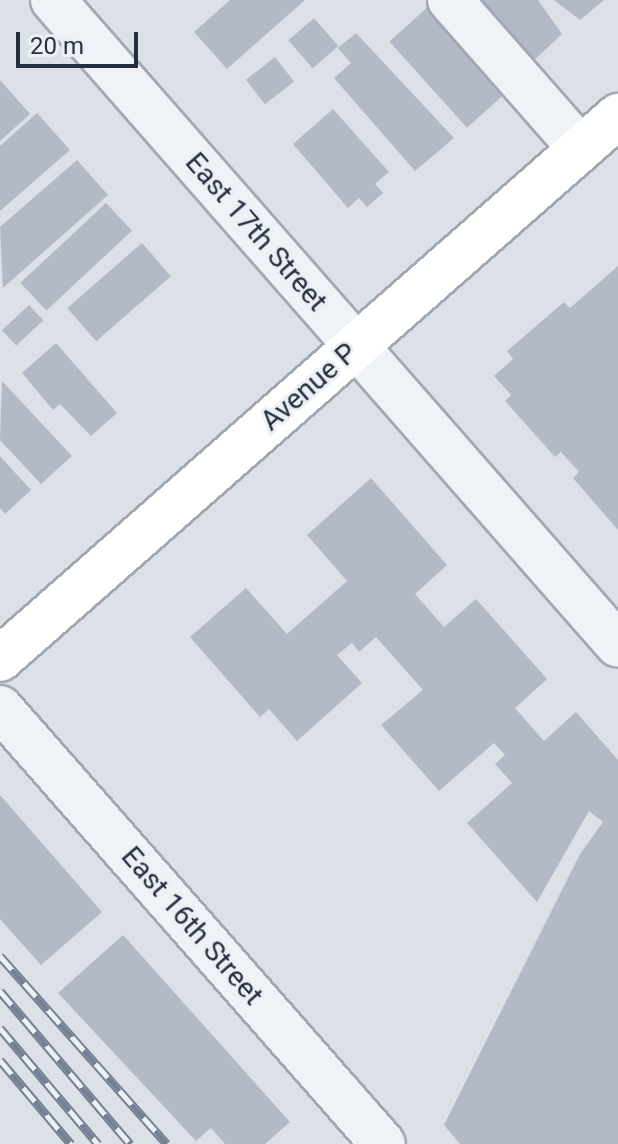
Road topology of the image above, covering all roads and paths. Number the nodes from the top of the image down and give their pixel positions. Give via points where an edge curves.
1 (53, 0) edge
2 (450, 0) edge
3 (618, 116) edge
4 (581, 149) junction
5 (356, 346) junction
6 (618, 645) edge
7 (0, 659) edge
8 (0, 708) edge
9 (383, 1144) edge

1 - 5 street, East 17th Street
2 - 4 street
3 - 4 main road, Avenue P
4 - 5 main road, Avenue P
5 - 6 street, East 17th Street
5 - 7 main road, Avenue P
8 - 9 street, East 16th Street

